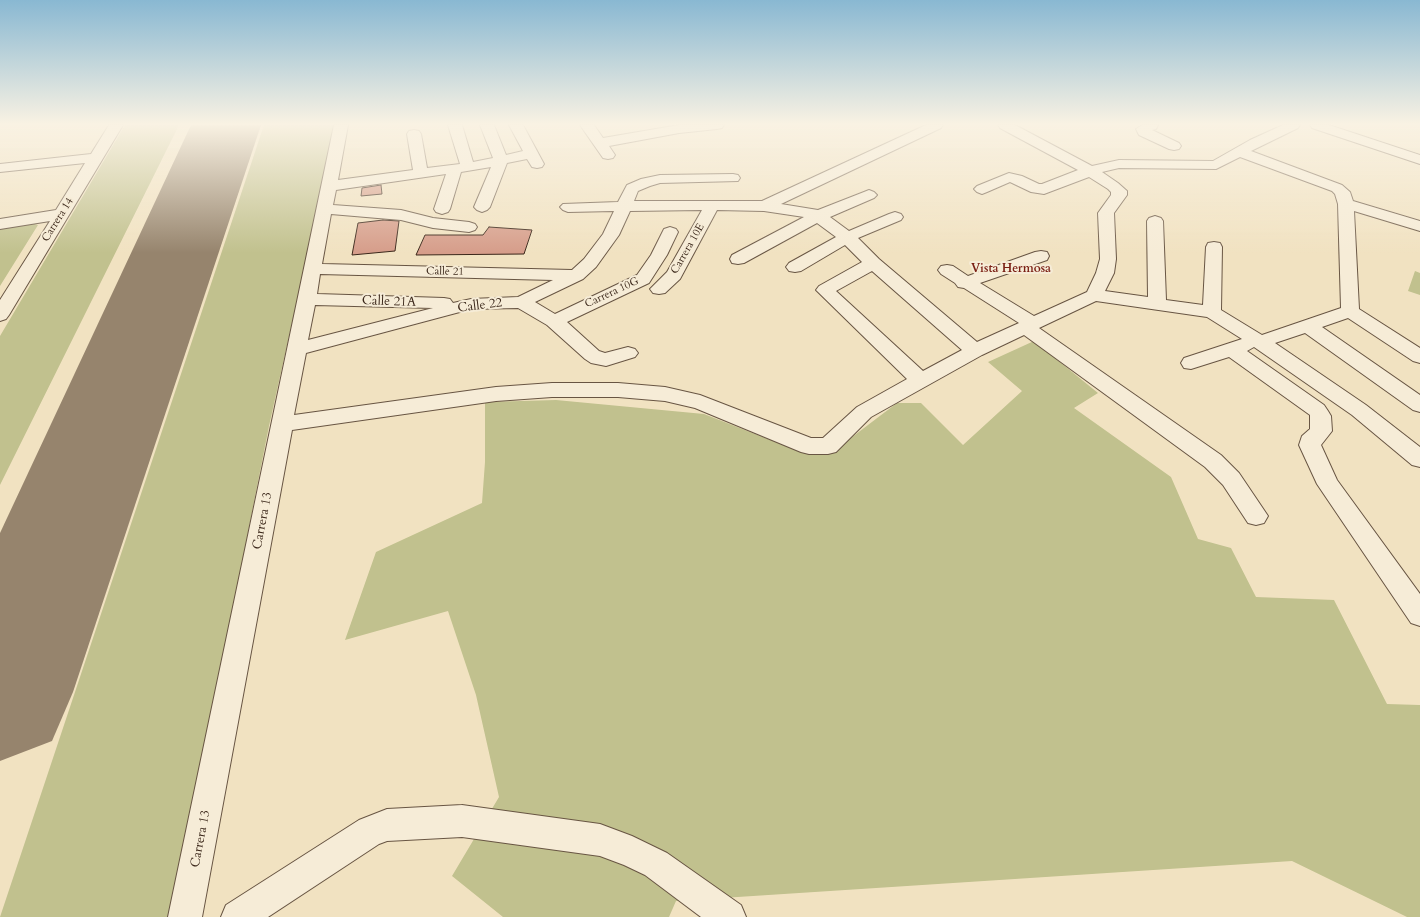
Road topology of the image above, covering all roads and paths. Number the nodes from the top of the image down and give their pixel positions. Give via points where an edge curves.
1 (90, 168) edge
2 (333, 168) edge
3 (420, 168) edge
4 (462, 168) joint
5 (498, 168) edge
6 (845, 168) edge
7 (1084, 168) edge
8 (1103, 168) edge
9 (1283, 168) edge
10 (1090, 171) junction
11 (421, 173) junction
12 (733, 178) dead end
13 (329, 186) junction
14 (982, 189) dead end
15 (869, 195) dead end
16 (1346, 204) junction
17 (712, 205) junction
18 (624, 206) junction
19 (764, 206) junction
20 (482, 207) dead end
21 (568, 207) dead end
22 (325, 209) junction
23 (442, 209) dead end
24 (62, 214) junction
25 (818, 216) junction
26 (895, 217) dead end
27 (1155, 221) dead end
28 (0, 224) edge
29 (1420, 226) edge
30 (469, 227) dead end
31 (670, 232) dead end
32 (847, 237) junction
33 (1214, 247) dead end
34 (1041, 256) dead end
35 (738, 259) dead end
36 (873, 264) junction
37 (795, 267) dead end
38 (313, 270) junction
39 (947, 270) dead end
40 (577, 275) junction
41 (964, 282) junction
42 (659, 289) dead end
43 (1094, 294) junction
44 (308, 299) junction
45 (521, 302) junction
46 (1157, 303) junction
47 (471, 304) junction
48 (1350, 311) junction
49 (1212, 312) junction
50 (0, 315) edge
51 (554, 320) junction
52 (1030, 326) junction
53 (1308, 326) junction
54 (1259, 341) junction
55 (298, 349) junction
56 (1233, 350) junction
57 (975, 351) junction
58 (628, 353) dead end
59 (1420, 357) edge
60 (1192, 363) dead end
61 (921, 382) junction
62 (1420, 405) edge
63 (282, 424) junction
64 (1420, 459) edge
65 (1256, 516) dead end
66 (1420, 615) edge
67 (185, 917) edge
68 (238, 917) edge
69 (729, 917) edge

1 - 24 street, Carrera 14
2 - 13 street, Carrera 13
3 - 11 street
4 - 11 street
4 - 23 street
5 - 20 street
6 - 19 street
7 - 10 street
8 - 10 street
9 - 16 street via 1338,188
10 - 14 street via 1044,189 1009,177
10 - 43 street via 1119,191 1119,195 1106,213 1106,273
11 - 13 street
12 - 18 street, Calle 22 via 660,179 646,182 632,188
13 - 22 street, Carrera 13
15 - 25 street
16 - 29 street
16 - 48 street
17 - 18 street
17 - 19 street
17 - 42 street, Carrera 10E via 674,275
18 - 21 street
18 - 40 street, Calle 22 via 601,250
19 - 25 street
22 - 30 street via 401,215 433,224
22 - 38 street, Carrera 13
24 - 28 street
24 - 50 street, Carrera 14
25 - 32 street
25 - 35 street
26 - 32 street
27 - 46 street
31 - 51 street, Carrera 10G via 643,279
32 - 36 street
32 - 37 street
33 - 49 street
34 - 41 street
36 - 57 street
36 - 61 street via 825,290
38 - 40 street, Calle 21
38 - 44 street, Carrera 13
39 - 41 street
40 - 45 street, Calle 22
41 - 52 street
43 - 46 street
43 - 52 street
44 - 47 street, Calle 21A
44 - 55 street, Carrera 13
45 - 47 street, Calle 22
45 - 51 street
46 - 49 street
47 - 55 street, Calle 22
48 - 53 street
48 - 59 street
49 - 54 street
51 - 58 street via 598,358 606,360
52 - 57 street
52 - 65 street via 1213,461 1231,480
53 - 54 street
53 - 62 street
54 - 56 street
54 - 64 street via 1359,410
55 - 63 street, Carrera 13
56 - 60 street
56 - 66 street via 1317,410 1321,416 1321,431 1310,445 1328,484
57 - 61 street
61 - 63 street via 864,412 828,446 809,446 700,402 665,394 618,390 552,390 496,394
63 - 67 street, Carrera 13
68 - 69 street via 370,831 387,825 462,821 600,840 656,864

